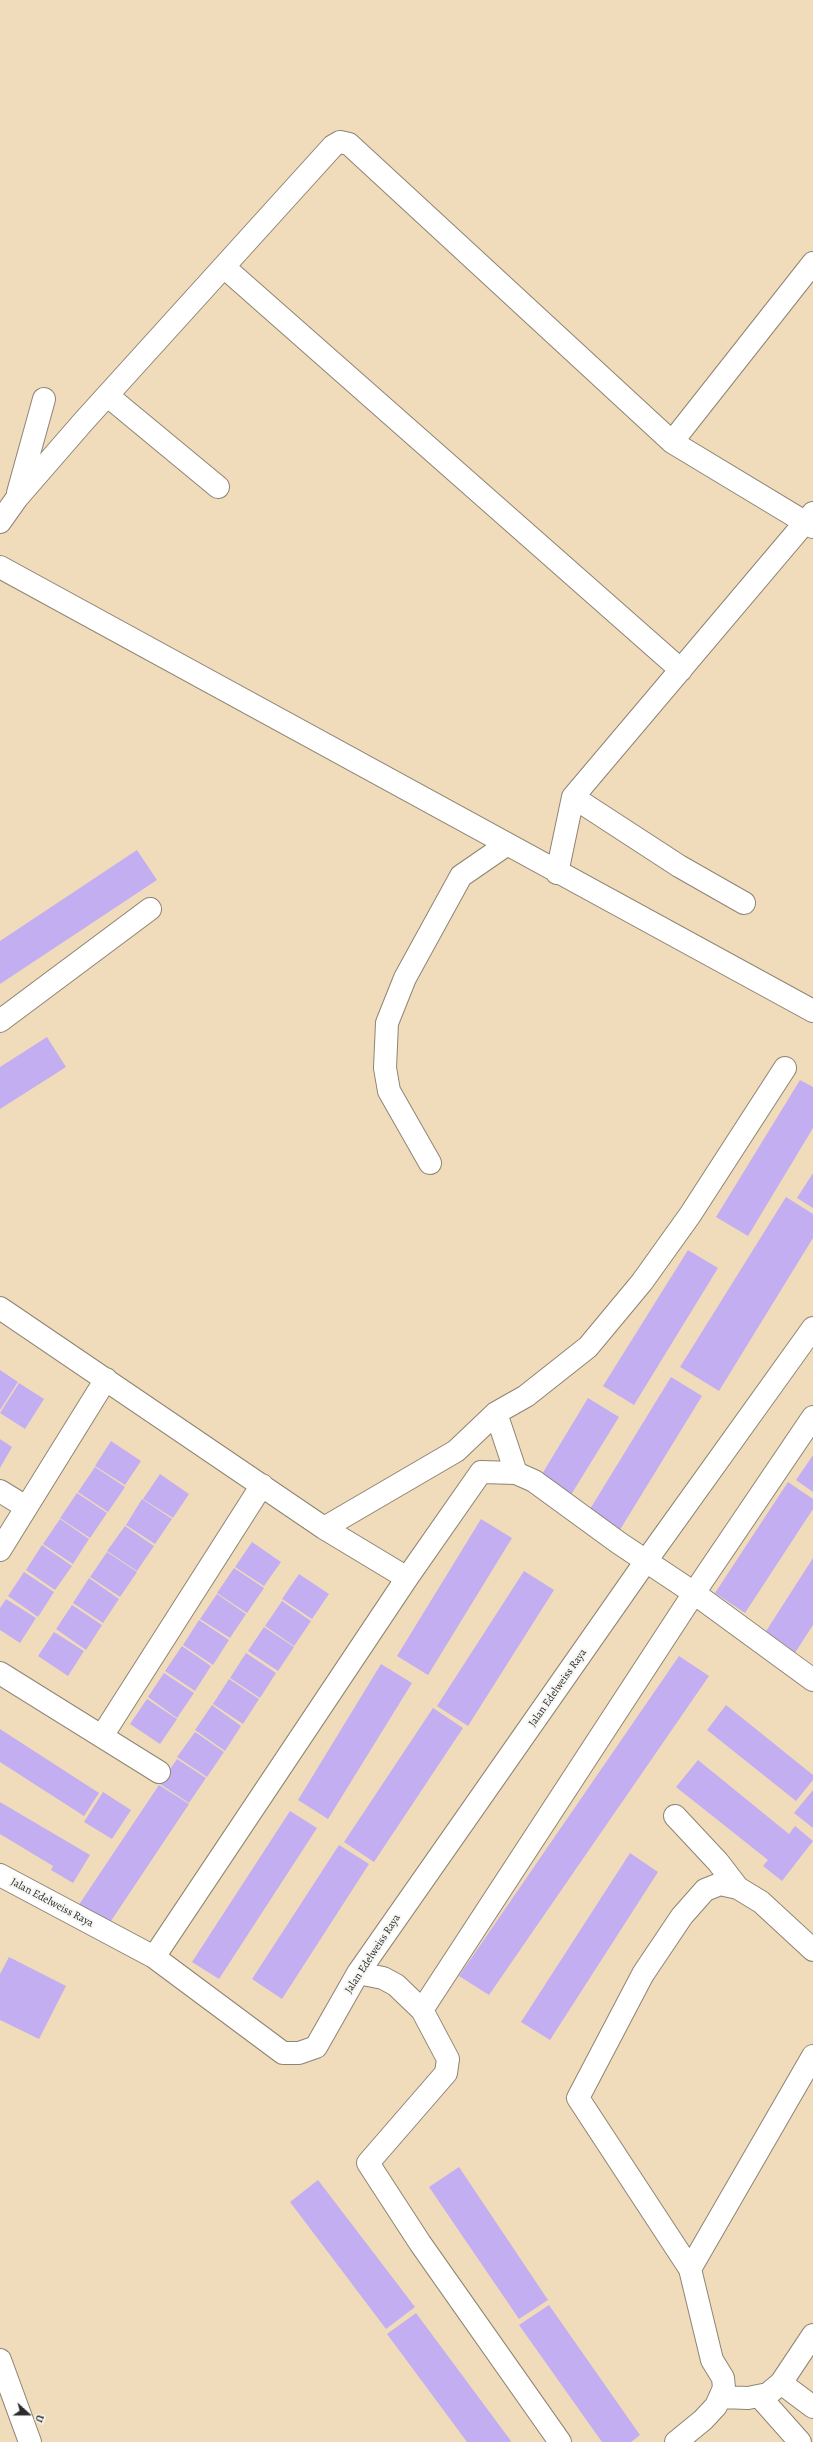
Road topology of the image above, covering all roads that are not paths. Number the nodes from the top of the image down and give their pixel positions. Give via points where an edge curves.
1 (813, 263) edge
2 (224, 267) junction
3 (108, 396) junction
4 (44, 399) dead end
5 (672, 442) junction
6 (218, 487) dead end
7 (17, 498) junction
8 (811, 521) edge
9 (0, 522) edge
10 (0, 567) edge
11 (681, 670) junction
12 (573, 797) junction
13 (506, 845) junction
14 (557, 873) junction
15 (744, 903) dead end
16 (150, 909) dead end
17 (813, 1011) edge
18 (0, 1021) edge
19 (785, 1068) dead end
20 (430, 1163) dead end
21 (0, 1308) edge
22 (813, 1328) edge
23 (106, 1379) junction
24 (496, 1413) junction
25 (813, 1417) edge
26 (516, 1472) junction
27 (262, 1485) junction
28 (0, 1491) edge
29 (26, 1507) junction
30 (324, 1528) junction
31 (0, 1550) edge
32 (646, 1561) junction
33 (407, 1578) junction
34 (694, 1593) junction
35 (0, 1673) edge
36 (813, 1682) edge
37 (102, 1736) junction
38 (159, 1772) dead end
39 (675, 1816) dead end
40 (0, 1875) edge
41 (738, 1888) junction
42 (813, 1950) edge
43 (154, 1957) junction
44 (358, 1973) junction
45 (422, 2010) junction
46 (813, 2056) edge
47 (690, 2269) junction
48 (813, 2335) edge
49 (0, 2360) edge
50 (781, 2383) junction
51 (720, 2397) junction
52 (760, 2397) junction
53 (813, 2407) edge
54 (30, 2442) edge
55 (560, 2442) edge
56 (676, 2442) edge
57 (800, 2442) edge

1 - 5 street
2 - 3 street
2 - 5 street via 333,146 340,142 349,144
2 - 11 street
3 - 6 street
3 - 7 street
4 - 7 street
5 - 8 street
7 - 9 street
8 - 11 street
10 - 13 street
11 - 12 street
12 - 14 street
12 - 15 street via 679,866
13 - 14 street
13 - 20 street via 461,876 405,978 387,1023 385,1068 388,1091
14 - 17 street
16 - 18 street
19 - 24 street via 690,1215 642,1282 588,1347 526,1396
21 - 23 street
22 - 32 street, Jalan Edelweiss Raya
23 - 27 street
23 - 29 street
24 - 26 street
24 - 30 street via 456,1451
25 - 34 street
26 - 32 street via 534,1481
26 - 33 street via 481,1472
27 - 30 street
27 - 37 street
28 - 29 street
29 - 31 street
30 - 33 street
32 - 34 street
32 - 44 street, Jalan Edelweiss Raya
33 - 43 street
34 - 36 street
34 - 45 street
35 - 37 street
37 - 38 street
39 - 41 street via 718,1862
40 - 43 street, Jalan Edelweiss Raya
41 - 42 street via 761,1902
41 - 47 street via 720,1884 705,1890 682,1916 643,1974 578,2098
43 - 44 street, Jalan Edelweiss Raya via 284,2053 299,2053 316,2047
44 - 45 street via 383,1978 396,1985
45 - 55 street via 448,2058 446,2073 368,2163 420,2243
46 - 47 street
47 - 51 street via 712,2360 723,2378 724,2388
48 - 50 street
49 - 54 street
50 - 52 street
50 - 53 street
51 - 52 street
51 - 56 street via 703,2420
52 - 57 street

